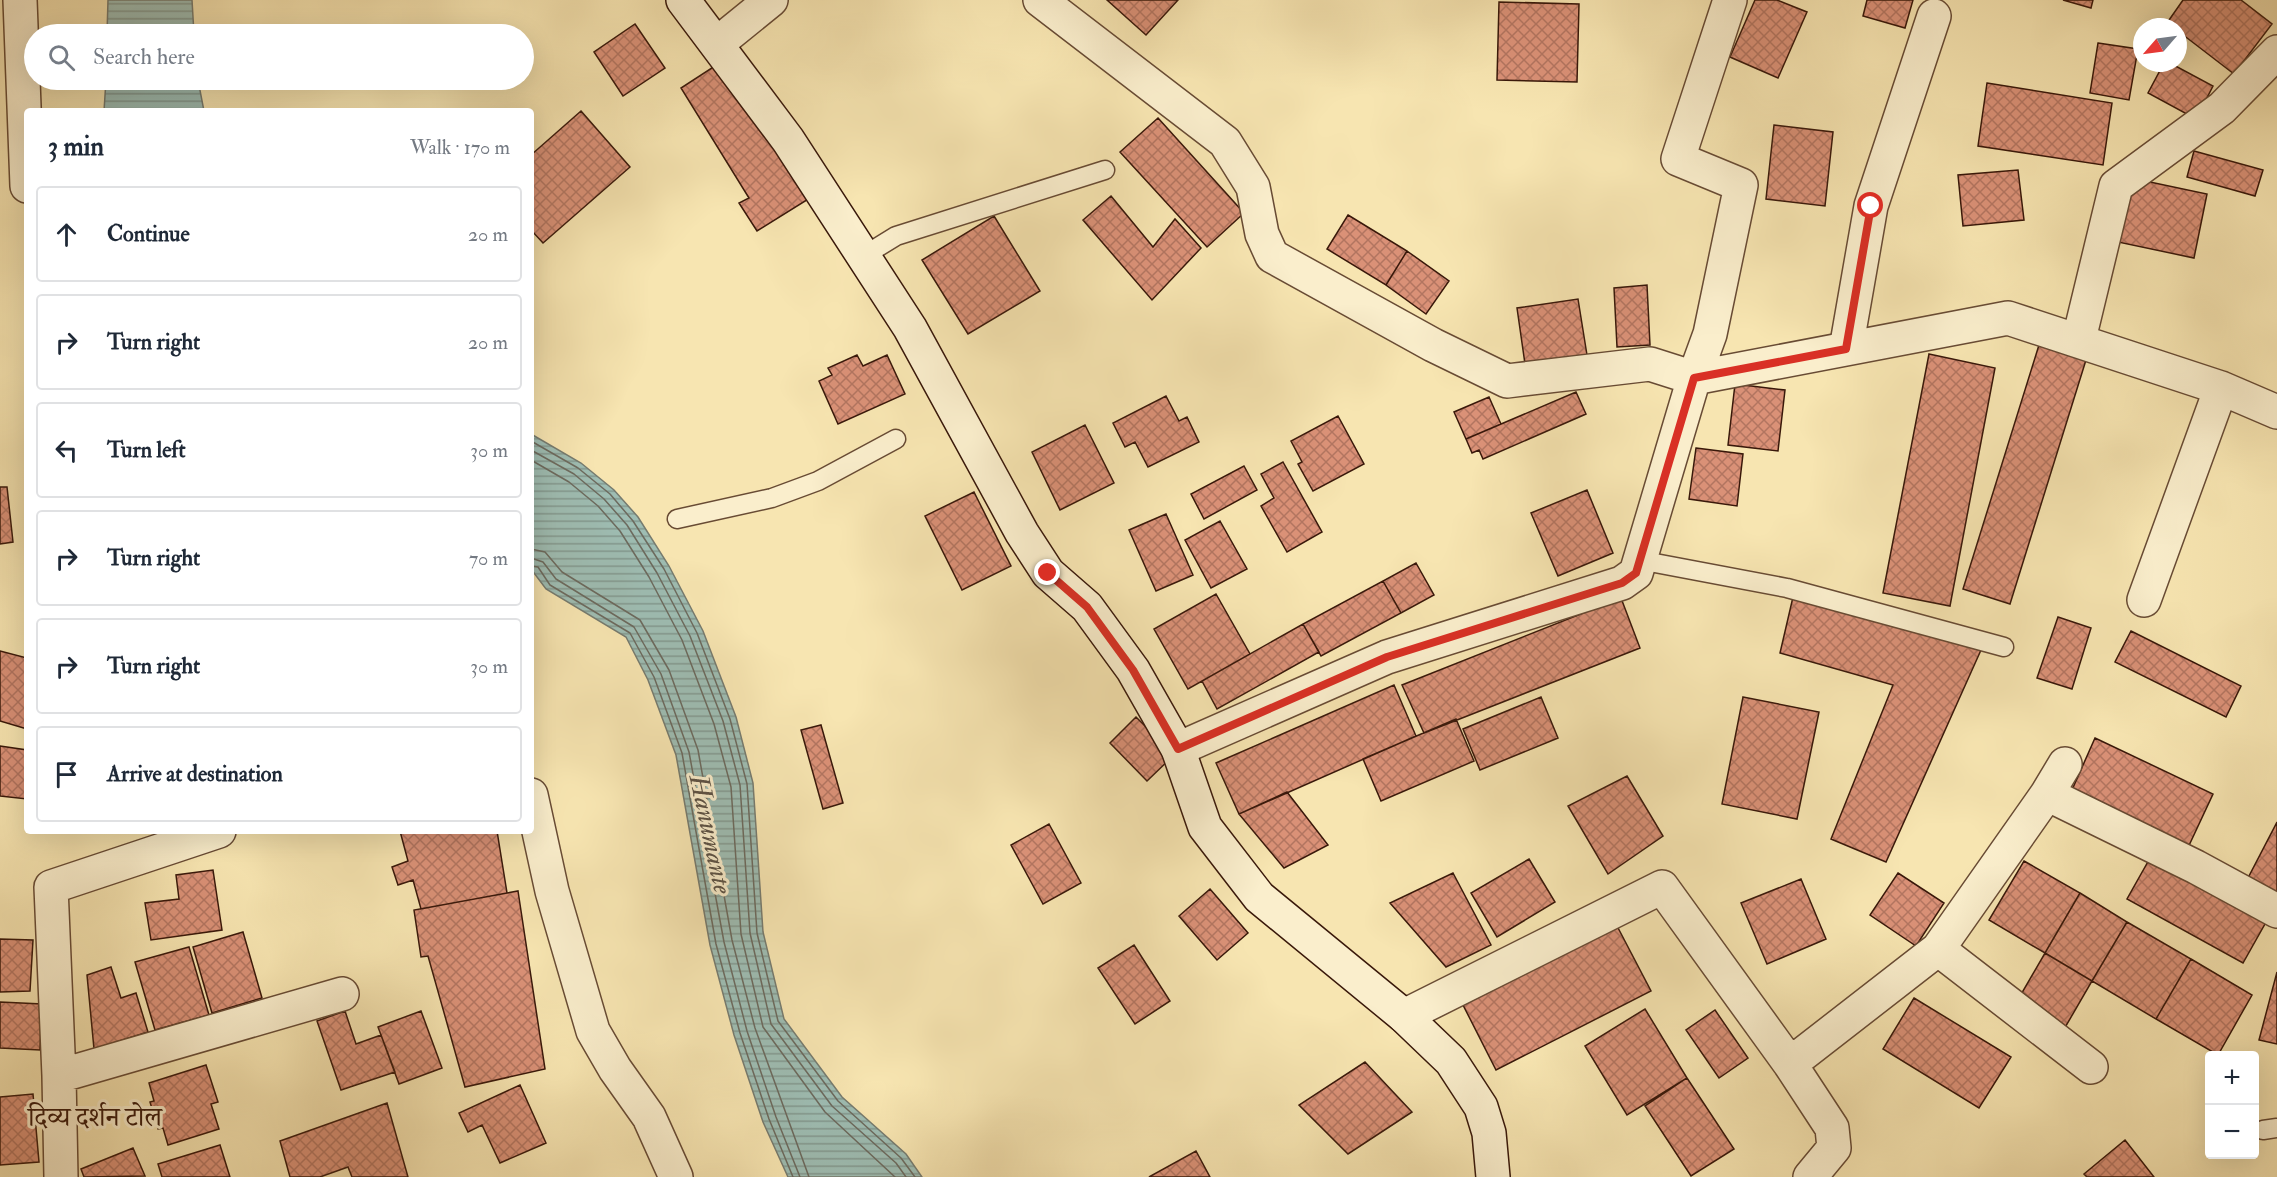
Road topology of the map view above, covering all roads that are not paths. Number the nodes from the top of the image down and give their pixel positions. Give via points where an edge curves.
1 (20, 0) edge
2 (683, 0) edge
3 (771, 0) edge
4 (1040, 0) edge
5 (1730, 0) edge
6 (1934, 16) dead end
7 (718, 43) junction
8 (2277, 52) edge
9 (24, 108) edge
10 (1105, 170) dead end
11 (862, 257) junction
12 (2079, 339) junction
13 (1846, 349) junction
14 (1694, 378) junction
15 (2221, 388) junction
16 (2277, 412) edge
17 (896, 440) dead end
18 (677, 519) dead end
19 (1639, 560) junction
20 (2144, 600) dead end
21 (2004, 647) dead end
22 (1178, 749) junction
23 (2065, 764) dead end
24 (2047, 794) junction
25 (534, 809) edge
26 (210, 834) edge
27 (2277, 911) edge
28 (1938, 949) junction
29 (342, 994) dead end
30 (1404, 1016) junction
31 (1790, 1064) junction
32 (2091, 1067) dead end
33 (59, 1076) junction
34 (61, 1177) edge
35 (676, 1177) edge
36 (1493, 1177) edge
37 (1810, 1177) edge

1 - 9 street
2 - 7 street
3 - 7 street
4 - 14 street via 1225,142 1253,187 1262,234 1272,256 1507,381 1650,364
5 - 14 street via 1678,159 1741,185 1710,334
6 - 13 street via 1871,206
7 - 11 street via 788,140
8 - 12 street via 2222,108 2116,186
10 - 11 lane via 896,236
11 - 22 street via 910,328 1022,533 1048,573 1087,607 1133,670
12 - 13 street via 2008,318
12 - 15 street
13 - 14 street
14 - 19 street
15 - 16 street
15 - 20 street
17 - 18 lane via 818,482 772,498
19 - 21 lane via 1787,588
19 - 22 street via 1636,573 1622,583 1387,657
22 - 30 street via 1205,827 1259,897
23 - 24 street
24 - 27 street
24 - 28 street
25 - 35 street via 552,891 593,1031 649,1118
26 - 33 street via 51,887
28 - 31 street
28 - 32 street
29 - 33 street
30 - 31 street via 1662,887
30 - 36 street via 1452,1061 1469,1084 1489,1133
31 - 37 street via 1832,1128 1834,1148
33 - 34 street

